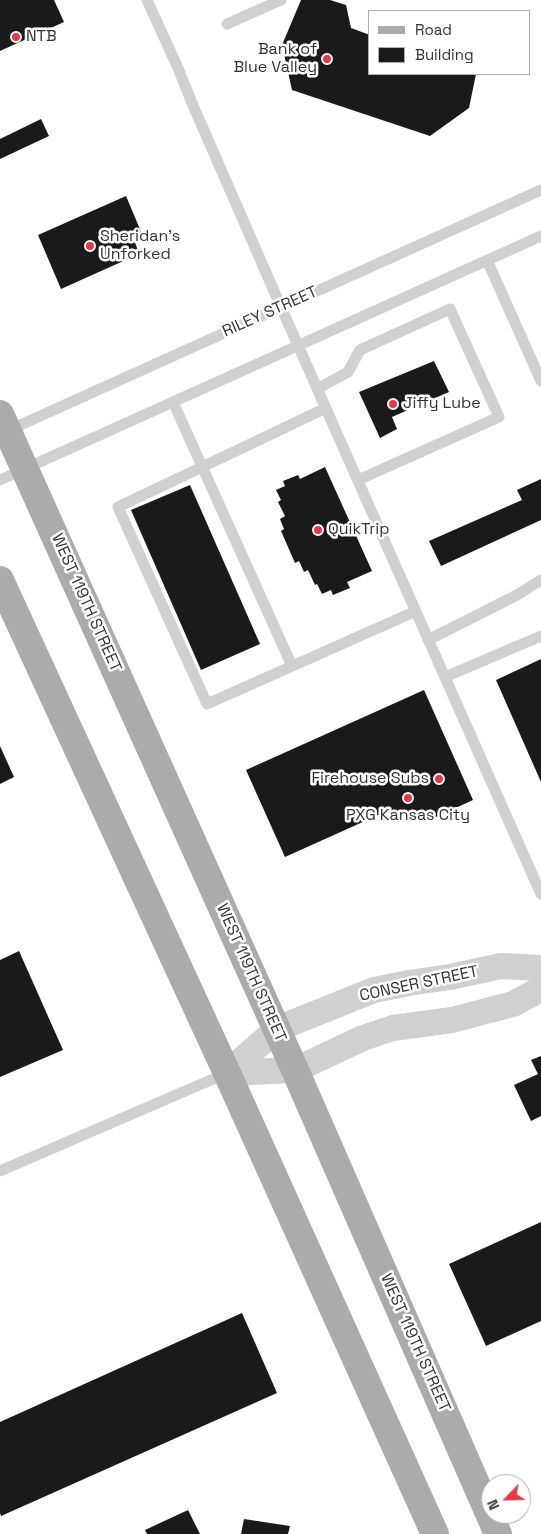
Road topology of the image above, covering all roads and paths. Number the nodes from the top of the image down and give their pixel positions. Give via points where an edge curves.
1 (147, 0) edge
2 (281, 0) edge
3 (227, 24) dead end
4 (541, 190) edge
5 (541, 236) edge
6 (487, 260) junction
7 (281, 308) junction
8 (298, 346) junction
9 (541, 381) edge
10 (317, 388) junction
11 (173, 402) junction
12 (326, 408) junction
13 (3, 426) edge
14 (203, 467) junction
15 (25, 469) junction
16 (0, 480) edge
17 (358, 480) junction
18 (0, 580) edge
19 (541, 580) edge
20 (416, 611) junction
21 (541, 636) edge
22 (428, 640) junction
23 (292, 666) junction
24 (445, 677) junction
25 (541, 894) edge
26 (541, 968) edge
27 (541, 989) edge
28 (276, 1029) junction
29 (295, 1070) junction
30 (227, 1073) junction
31 (0, 1171) edge
32 (435, 1534) edge
33 (498, 1534) edge

1 - 7 lane
2 - 3 lane
4 - 7 lane, RILEY STREET
5 - 6 lane
6 - 8 lane
6 - 9 lane
7 - 8 lane
7 - 13 lane, RILEY STREET
8 - 10 lane
8 - 11 lane
10 - 12 lane
10 - 17 lane via 348,372 360,350 450,309 499,417
11 - 14 lane
11 - 15 lane
12 - 14 lane
12 - 17 lane
13 - 15 main road, WEST 119TH STREET
14 - 23 lane
14 - 23 lane via 118,507 206,704
15 - 16 lane
15 - 28 main road, WEST 119TH STREET
17 - 20 lane
18 - 30 main road
19 - 22 lane
20 - 22 lane
20 - 23 lane
21 - 24 lane
22 - 24 lane
24 - 25 lane
26 - 28 street, CONSER STREET via 501,966 374,990
27 - 29 street via 513,1004 452,1020 394,1028 363,1038
28 - 29 main road, WEST 119TH STREET
28 - 30 street, CONSER STREET
29 - 30 street
29 - 33 main road, WEST 119TH STREET
30 - 31 lane
30 - 32 main road

